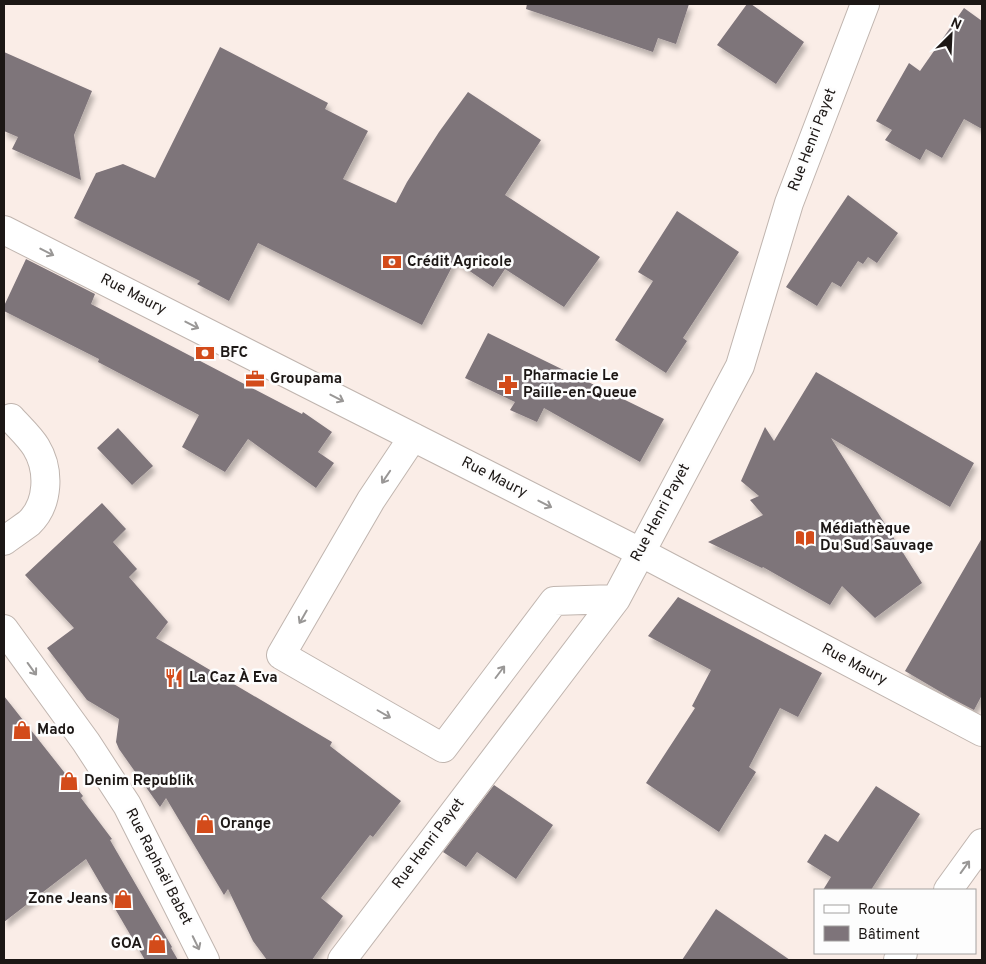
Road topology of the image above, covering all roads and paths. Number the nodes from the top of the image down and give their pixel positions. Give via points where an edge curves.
1 (865, 4) edge
2 (4, 230) edge
3 (11, 418) dead end
4 (413, 437) junction
5 (4, 541) edge
6 (640, 552) junction
7 (616, 599) junction
8 (4, 629) edge
9 (982, 732) edge
10 (982, 843) edge
11 (949, 889) edge
12 (204, 960) edge
13 (342, 960) edge

1 - 6 street, Rue Henri Payet via 789,203 740,366
2 -> 4 street, Rue Maury
3 - 5 street via 36,447 44,466 46,487 40,509
4 -> 6 street, Rue Maury
4 -> 7 street via 371,500 282,655 443,748 554,601
6 - 7 street, Rue Henri Payet
6 - 9 street, Rue Maury
7 - 13 street, Rue Henri Payet
8 -> 12 street, Rue Raphaël Babet via 127,804
11 -> 10 street

